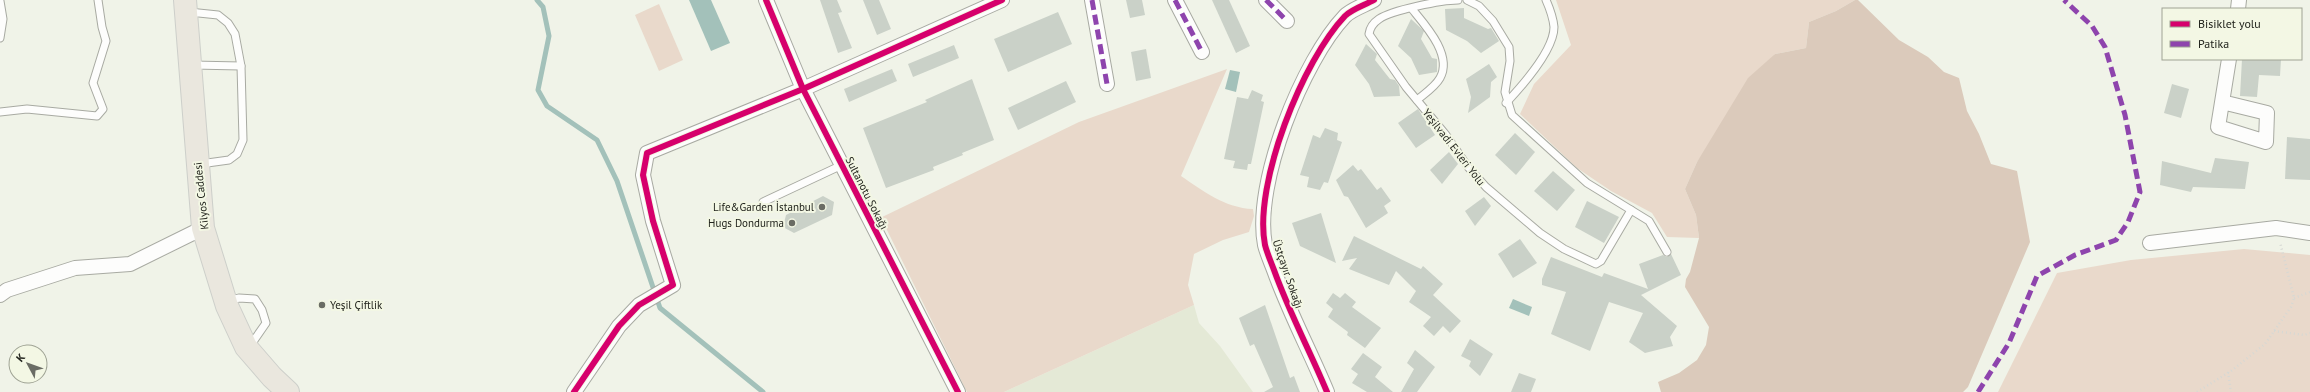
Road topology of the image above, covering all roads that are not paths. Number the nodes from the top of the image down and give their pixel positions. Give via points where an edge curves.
1 (98, 0) edge
2 (766, 0) edge
3 (1001, 0) edge
4 (1092, 0) edge
5 (1174, 0) edge
6 (1266, 0) edge
7 (1374, 0) edge
8 (1458, 0) edge
9 (1467, 0) edge
10 (1546, 0) edge
11 (0, 1) edge
12 (185, 6) edge
13 (1412, 8) junction
14 (1287, 21) dead end
15 (0, 38) edge
16 (1202, 52) dead end
17 (2230, 60) edge
18 (190, 65) junction
19 (241, 66) junction
20 (1107, 84) dead end
21 (803, 89) junction
22 (1417, 100) junction
23 (2222, 102) dead end
24 (1506, 103) junction
25 (0, 112) edge
26 (198, 164) junction
27 (842, 165) junction
28 (763, 202) dead end
29 (1631, 210) junction
30 (203, 228) junction
31 (2310, 233) edge
32 (2150, 243) dead end
33 (1667, 252) dead end
34 (0, 295) edge
35 (225, 302) junction
36 (247, 349) junction
37 (288, 392) edge
38 (574, 392) edge
39 (958, 392) edge
40 (1327, 392) edge

1 - 25 lane via 106,41 93,83 103,109 97,116 27,109
2 - 21 street, Sultanotu Sokağı
3 - 21 street
4 - 20 street
5 - 16 street
6 - 14 street
7 - 40 street, Üstçayır Sokağı via 1346,15 1326,40 1285,125 1267,183 1264,213 1265,244 1284,300
8 - 13 lane, Yeşilvadi Evleri Yolu
9 - 24 lane via 1479,6 1493,21 1509,47
10 - 24 lane via 1552,13 1554,28 1551,43 1525,83
11 - 15 lane via 3,19
12 - 18 main road, Kilyos Caddesi
12 - 19 lane via 218,15 228,23 235,34
13 - 22 lane, Yeşilvadi Evleri Yolu via 1440,50 1443,67 1440,78
13 - 22 lane, Yeşilvadi Evleri Yolu via 1380,18 1370,27 1369,34
17 - 23 street
18 - 19 lane
18 - 26 main road, Kilyos Caddesi
19 - 26 lane via 243,140 237,154 229,160
21 - 27 street, Sultanotu Sokağı
21 - 38 street via 647,153 642,174 653,221 674,285 639,305 619,326
22 - 29 lane, Yeşilvadi Evleri Yolu via 1486,187 1540,233 1564,249 1596,264 1601,261
24 - 29 lane via 1512,115 1587,183
26 - 30 main road, Kilyos Caddesi
27 - 28 lane
27 - 39 street, Sultanotu Sokağı
29 - 33 lane via 1649,221
30 - 34 street via 130,264 75,268 7,290
30 - 35 main road, Kilyos Caddesi
31 - 32 street via 2276,228
35 - 36 main road, Kilyos Caddesi
35 - 36 lane via 239,298 254,299 262,310 266,323
36 - 37 main road, Kilyos Caddesi

